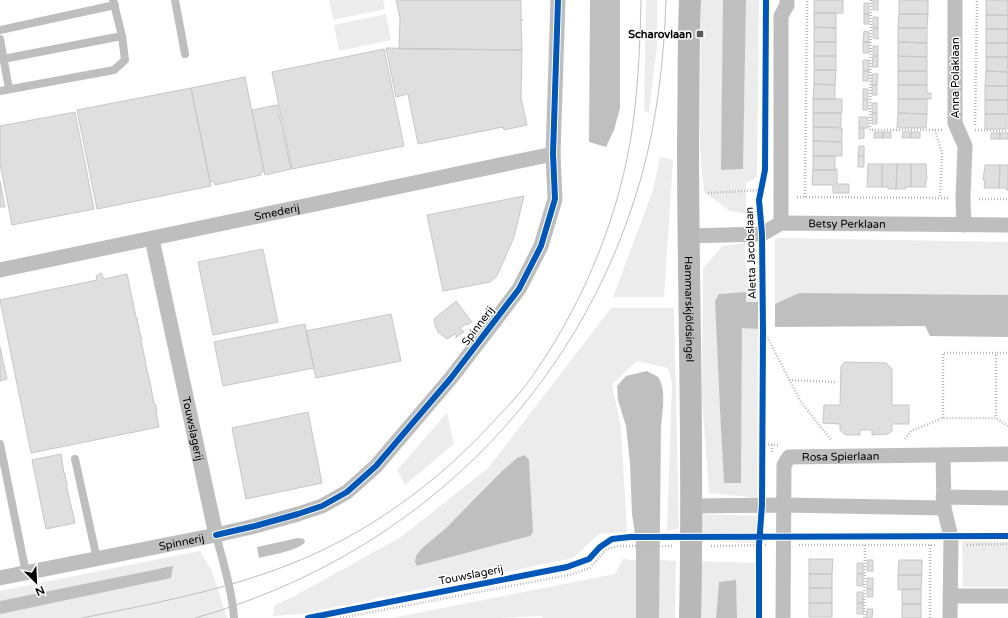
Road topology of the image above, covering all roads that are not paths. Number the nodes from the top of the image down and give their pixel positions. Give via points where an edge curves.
1 (175, 0) edge
2 (558, 0) edge
3 (690, 0) edge
4 (787, 0) edge
5 (955, 0) edge
6 (114, 3) edge
7 (0, 30) edge
8 (122, 36) junction
9 (0, 39) edge
10 (185, 54) dead end
11 (3, 59) junction
12 (8, 89) junction
13 (0, 91) edge
14 (554, 154) junction
15 (781, 223) junction
16 (964, 225) junction
17 (1008, 225) edge
18 (688, 236) junction
19 (152, 239) junction
20 (0, 270) edge
21 (0, 444) edge
22 (1008, 454) edge
23 (943, 455) junction
24 (75, 459) dead end
25 (1008, 498) edge
26 (943, 502) junction
27 (784, 505) junction
28 (691, 506) junction
29 (216, 535) junction
30 (97, 559) junction
31 (26, 573) junction
32 (0, 578) edge
33 (950, 596) junction
34 (1008, 596) edge
35 (234, 618) edge
36 (690, 618) edge
37 (783, 618) edge
38 (950, 618) edge

1 - 10 lane
2 - 14 street, Spinnerij
3 - 18 street, Hammarskjöldsingel
4 - 15 street via 781,16
5 - 16 street, Anna Polaklaan via 955,123 965,146
6 - 7 lane
6 - 8 lane
8 - 11 lane
8 - 12 lane via 125,60 114,70
9 - 11 lane
11 - 12 lane
12 - 13 lane
14 - 19 street, Smederij
14 - 29 street, Spinnerij via 555,199 541,246 519,289 451,378 376,466 347,492 322,506
15 - 16 street, Betsy Perklaan
15 - 18 street via 762,234
16 - 17 street, Betsy Perklaan
18 - 28 street, Hammarskjöldsingel
19 - 20 street, Smederij
19 - 29 street, Touwslagerij
21 - 31 lane
22 - 23 street, Rosa Spierlaan
23 - 26 street
23 - 27 street, Rosa Spierlaan via 789,457 784,465
24 - 30 lane
25 - 26 street
26 - 27 street
26 - 33 street via 951,537
27 - 28 street
27 - 37 street
28 - 36 street, Hammarskjöldsingel
29 - 30 street, Spinnerij
29 - 35 lane, Touwslagerij
30 - 31 street, Spinnerij
31 - 32 street, Spinnerij
33 - 34 street
33 - 38 street

